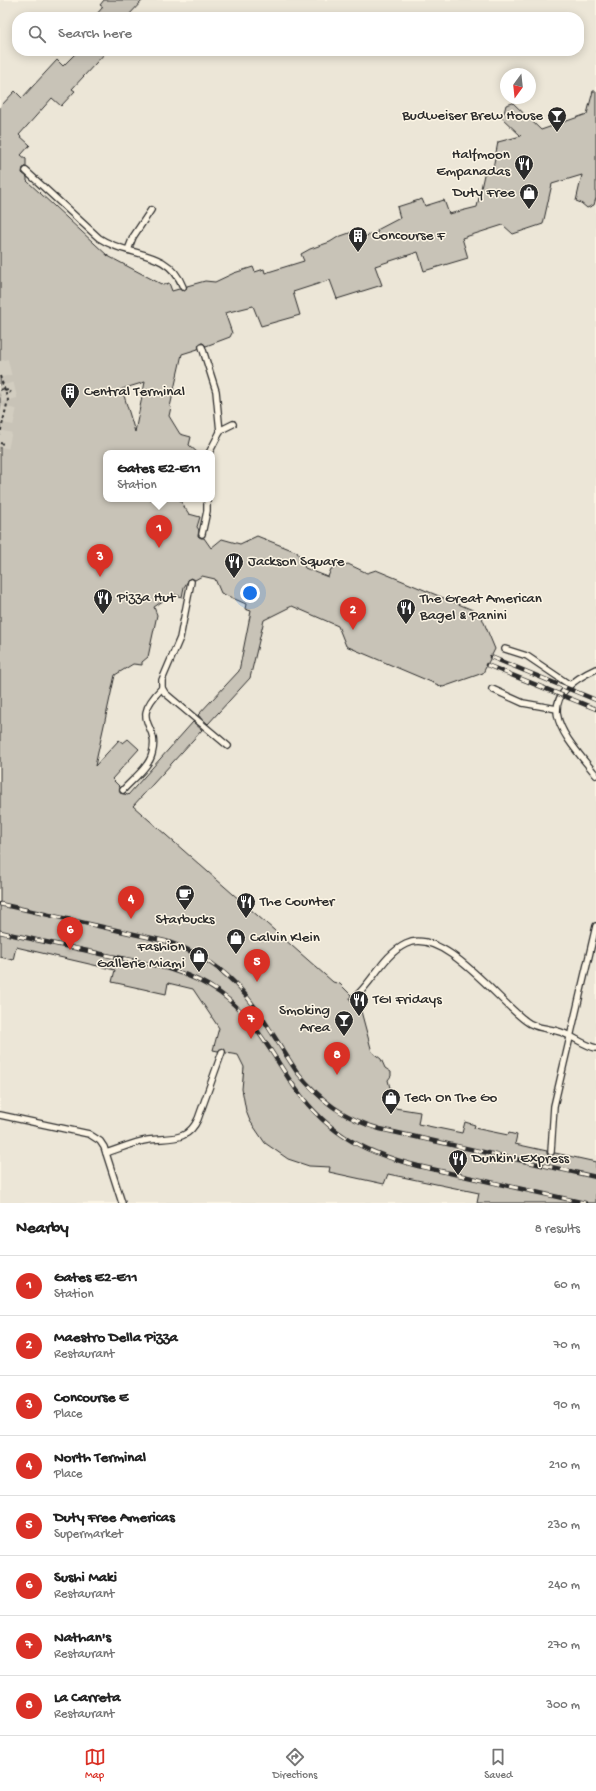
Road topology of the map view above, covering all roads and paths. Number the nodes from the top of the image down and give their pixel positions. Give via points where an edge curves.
1 (26, 171) dead end
2 (150, 210) dead end
3 (128, 250) junction
4 (183, 288) dead end
5 (202, 348) dead end
6 (0, 376) edge
7 (0, 390) edge
8 (5, 390) junction
9 (10, 391) dead end
10 (233, 424) dead end
11 (220, 432) junction
12 (0, 434) edge
13 (0, 443) edge
14 (4, 444) dead end
15 (211, 450) edge
16 (207, 502) edge
17 (202, 534) dead end
18 (191, 582) dead end
19 (505, 649) dead end
20 (596, 669) edge
21 (570, 684) junction
22 (162, 688) junction
23 (492, 689) dead end
24 (556, 709) junction
25 (228, 746) dead end
26 (596, 775) edge
27 (123, 790) dead end
28 (596, 926) edge
29 (354, 998) dead end
30 (571, 1037) junction
31 (596, 1048) edge
32 (222, 1052) dead end
33 (0, 1115) edge
34 (552, 1152) dead end
35 (106, 1153) junction
36 (122, 1203) edge

1 - 3 lane via 99,238
2 - 3 lane
3 - 4 lane via 169,266 178,274
5 - 11 lane via 216,391
6 - 8 path
7 - 8 path
8 - 9 path
8 - 12 path via 8,400
10 - 11 lane
11 - 15 lane
13 - 14 path
16 - 17 lane
18 - 22 lane via 180,638 162,680
19 - 21 lane via 527,656
20 - 21 lane
21 - 24 lane
22 - 25 lane via 165,694
22 - 27 lane via 146,712 153,741 152,756
23 - 24 lane via 532,706
24 - 26 lane via 565,734
28 - 30 lane
29 - 30 lane via 394,952 406,944 420,940 434,945 469,968 527,1022 560,1031
30 - 31 lane
30 - 34 lane via 554,1106
32 - 35 lane via 193,1128 186,1134 174,1138 147,1140
33 - 35 lane via 93,1136 100,1140
35 - 36 lane

